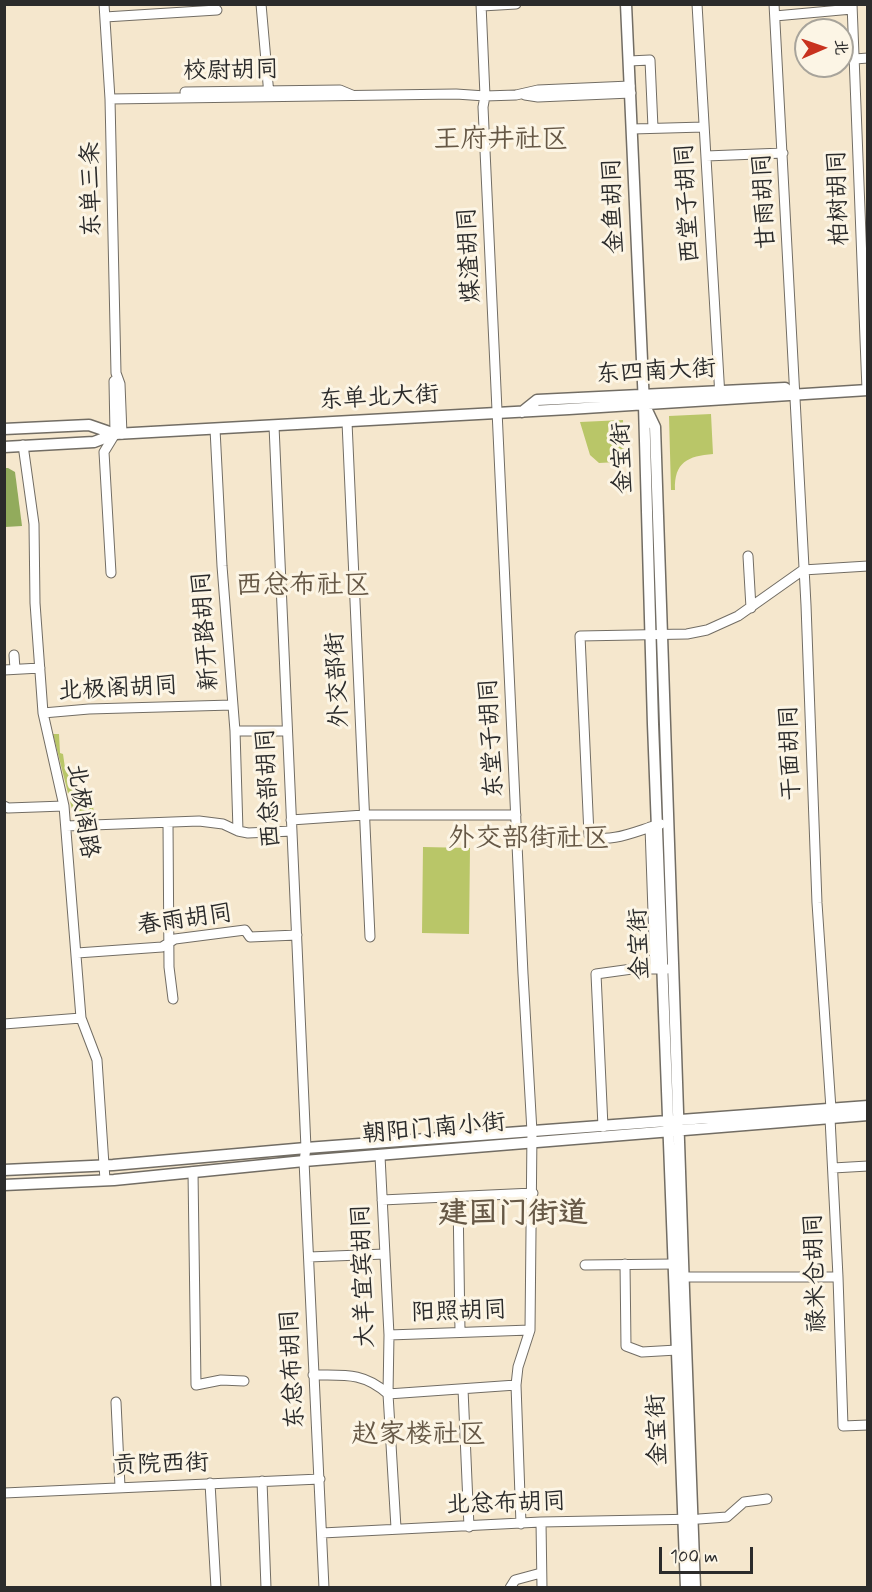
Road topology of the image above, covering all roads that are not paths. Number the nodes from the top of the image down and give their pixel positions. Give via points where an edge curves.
1 (104, 4) edge
2 (261, 4) edge
3 (516, 4) edge
4 (626, 4) edge
5 (697, 4) edge
6 (774, 4) edge
7 (482, 5) edge
8 (852, 7) edge
9 (217, 10) dead end
10 (105, 16) junction
11 (775, 16) junction
12 (867, 58) edge
13 (855, 59) junction
14 (629, 61) junction
15 (631, 90) junction
16 (269, 94) junction
17 (485, 96) junction
18 (110, 97) junction
19 (704, 127) junction
20 (653, 128) junction
21 (632, 129) junction
22 (783, 153) junction
23 (706, 156) junction
24 (867, 390) edge
25 (719, 395) junction
26 (794, 395) junction
27 (644, 400) junction
28 (497, 413) junction
29 (347, 422) junction
30 (274, 426) junction
31 (4, 429) edge
32 (215, 429) junction
33 (119, 434) junction
34 (23, 445) junction
35 (4, 447) edge
36 (747, 556) dead end
37 (867, 567) edge
38 (803, 570) junction
39 (111, 573) dead end
40 (751, 608) junction
41 (655, 635) junction
42 (14, 655) dead end
43 (40, 668) junction
44 (10, 670) edge
45 (232, 705) junction
46 (43, 713) junction
47 (235, 731) junction
48 (286, 732) junction
49 (4, 806) edge
50 (64, 806) junction
51 (516, 814) junction
52 (364, 815) junction
53 (291, 820) junction
54 (168, 823) junction
55 (658, 825) junction
56 (66, 826) junction
57 (238, 831) junction
58 (292, 831) junction
59 (297, 935) junction
60 (370, 937) dead end
61 (170, 942) junction
62 (77, 953) junction
63 (663, 969) junction
64 (173, 999) dead end
65 (81, 1018) junction
66 (4, 1024) edge
67 (867, 1106) edge
68 (830, 1114) junction
69 (867, 1115) edge
70 (603, 1126) junction
71 (672, 1126) junction
72 (532, 1137) junction
73 (306, 1148) junction
74 (380, 1155) junction
75 (304, 1161) junction
76 (104, 1166) junction
77 (867, 1166) edge
78 (833, 1168) junction
79 (4, 1170) edge
80 (193, 1172) junction
81 (105, 1180) junction
82 (4, 1185) edge
83 (533, 1193) junction
84 (458, 1197) junction
85 (382, 1200) junction
86 (385, 1254) junction
87 (309, 1257) junction
88 (625, 1264) junction
89 (674, 1264) junction
90 (585, 1265) dead end
91 (684, 1276) junction
92 (838, 1277) junction
93 (530, 1330) junction
94 (460, 1332) junction
95 (389, 1335) junction
96 (677, 1350) junction
97 (313, 1375) junction
98 (243, 1381) dead end
99 (516, 1385) junction
100 (463, 1389) junction
101 (388, 1394) junction
102 (117, 1402) dead end
103 (867, 1425) edge
104 (320, 1479) junction
105 (262, 1481) junction
106 (210, 1483) junction
107 (120, 1487) junction
108 (4, 1493) edge
109 (767, 1499) dead end
110 (688, 1519) junction
111 (541, 1522) junction
112 (521, 1524) junction
113 (469, 1527) junction
114 (396, 1528) junction
115 (322, 1533) junction
116 (541, 1573) junction
117 (216, 1587) edge
118 (266, 1587) edge
119 (324, 1587) edge
120 (510, 1587) edge
121 (542, 1587) edge
122 (686, 1587) edge
123 (695, 1587) edge

1 - 10 street, 东单三条
2 - 16 street
3 - 7 street
4 - 14 main road, 金鱼胡同
5 - 19 street, 西堂子胡同
6 - 11 street, 甘雨胡同
7 - 17 street, 煤渣胡同
8 - 11 street
8 - 13 street, 柏树胡同
9 - 10 street
10 - 18 street, 东单三条
11 - 22 street, 甘雨胡同
12 - 13 street
13 - 24 street, 柏树胡同
14 - 15 main road, 金鱼胡同
14 - 20 street via 650,60
15 - 17 street, 校尉胡同 via 538,97
15 - 21 main road, 金鱼胡同
16 - 17 street, 校尉胡同
16 - 18 street, 校尉胡同
17 - 28 street, 煤渣胡同
18 - 33 street, 东单三条 via 116,373 113,384
19 - 20 street
19 - 23 street, 西堂子胡同
20 - 21 street
21 - 27 main road, 金鱼胡同
22 - 23 street
22 - 26 street, 甘雨胡同
23 - 25 street, 西堂子胡同
24 - 26 main road, 东四南大街
25 - 26 main road, 东四南大街
25 - 27 main road, 东四南大街
26 - 38 street, 干面胡同
27 - 28 main road, 东单北大街
27 - 41 main road, 金宝街 via 655,427
28 - 29 main road, 东单北大街
28 - 51 street, 东堂子胡同
29 - 30 main road, 东单北大街
29 - 52 street, 外交部街
30 - 32 main road, 东单北大街
30 - 48 street, 西总部胡同
31 - 33 main road, 东单北大街 via 89,425
32 - 33 main road, 东单北大街
32 - 45 street, 新开路胡同
33 - 34 main road, 东单北大街 via 94,442
33 - 39 street via 104,452
34 - 35 main road, 东单北大街
34 - 43 street, 北极阁路 via 34,524
36 - 40 street
37 - 38 street
38 - 40 street
38 - 68 street, 干面胡同
40 - 41 street via 707,630
41 - 55 main road, 金宝街
41 - 55 street via 580,636 589,835 597,839 621,836
42 - 44 street
43 - 44 street
43 - 46 street, 北极阁路
45 - 46 street, 北极阁胡同
45 - 47 street, 新开路胡同
46 - 50 street, 北极阁路
47 - 48 street
47 - 57 street, 新开路胡同
48 - 53 street, 西总部胡同
49 - 50 street
50 - 56 street, 北极阁路
51 - 52 street
51 - 72 street, 东堂子胡同
52 - 53 street
52 - 60 street, 外交部街
53 - 58 street, 西总部胡同
54 - 56 street
54 - 57 street via 199,821 223,824
54 - 61 street
55 - 63 main road, 金宝街
55 - 63 street
56 - 62 street, 北极阁路
57 - 58 street
58 - 59 street, 西总部胡同
59 - 61 street, 春雨胡同 via 250,937 245,930
59 - 73 street, 西总部胡同
61 - 62 street, 春雨胡同 via 162,947
61 - 64 street
62 - 65 street, 北极阁路
63 - 70 street via 596,975
63 - 71 main road, 金宝街
65 - 66 street
65 - 76 street, 北极阁路 via 97,1060
67 - 68 main road, 朝阳门南小街
68 - 69 main road, 朝阳门南小街
68 - 71 main road, 朝阳门南小街
68 - 78 street, 禄米仓胡同
70 - 71 main road, 朝阳门南小街
70 - 72 main road, 朝阳门南小街
71 - 72 main road, 朝阳门南小街
71 - 89 main road, 金宝街
71 - 91 main road, 金宝街
72 - 73 main road, 朝阳门南小街
72 - 74 main road, 朝阳门南小街
72 - 83 street, 东堂子胡同
73 - 75 street, 东总布胡同
73 - 76 main road, 朝阳门南小街
74 - 75 main road, 朝阳门南小街
74 - 85 street, 大羊宜宾胡同
75 - 80 main road, 朝阳门南小街
75 - 87 street, 东总布胡同
76 - 79 main road, 朝阳门南小街
76 - 81 street, 北极阁路
77 - 78 street
78 - 92 street, 禄米仓胡同
80 - 81 main road, 朝阳门南小街
80 - 98 street via 196,1385
81 - 82 main road, 朝阳门南小街
83 - 84 street
83 - 93 street, 东堂子胡同
84 - 85 street
84 - 94 street
85 - 86 street, 大羊宜宾胡同
86 - 87 street
86 - 95 street, 大羊宜宾胡同
87 - 97 street, 东总布胡同
88 - 89 street
88 - 90 street
88 - 96 street via 626,1346 642,1352
89 - 96 main road, 金宝街
91 - 92 street
91 - 110 main road, 金宝街
92 - 103 street, 禄米仓胡同 via 843,1426
93 - 94 street, 阳照胡同
93 - 99 street, 东堂子胡同
94 - 95 street, 阳照胡同
95 - 101 street, 大羊宜宾胡同
96 - 110 main road, 金宝街
97 - 101 street via 354,1375 375,1382
97 - 104 street, 东总布胡同
99 - 100 street
99 - 112 street, 东堂子胡同
100 - 101 street
100 - 113 street
101 - 114 street, 大羊宜宾胡同
102 - 107 street
104 - 105 street, 贡院西街
104 - 115 street, 东总布胡同
105 - 106 street, 贡院西街
105 - 118 street
106 - 107 street, 贡院西街
106 - 117 street
107 - 108 street, 贡院西街
109 - 110 street, 北总布胡同 via 744,1502 728,1517
110 - 111 street, 北总布胡同
110 - 122 main road, 金宝街
110 - 123 main road, 金宝街
111 - 112 street, 北总布胡同
111 - 116 street
112 - 113 street, 北总布胡同
113 - 114 street, 北总布胡同
114 - 115 street, 北总布胡同
115 - 119 street, 东总布胡同
116 - 120 street via 515,1580
116 - 121 street

